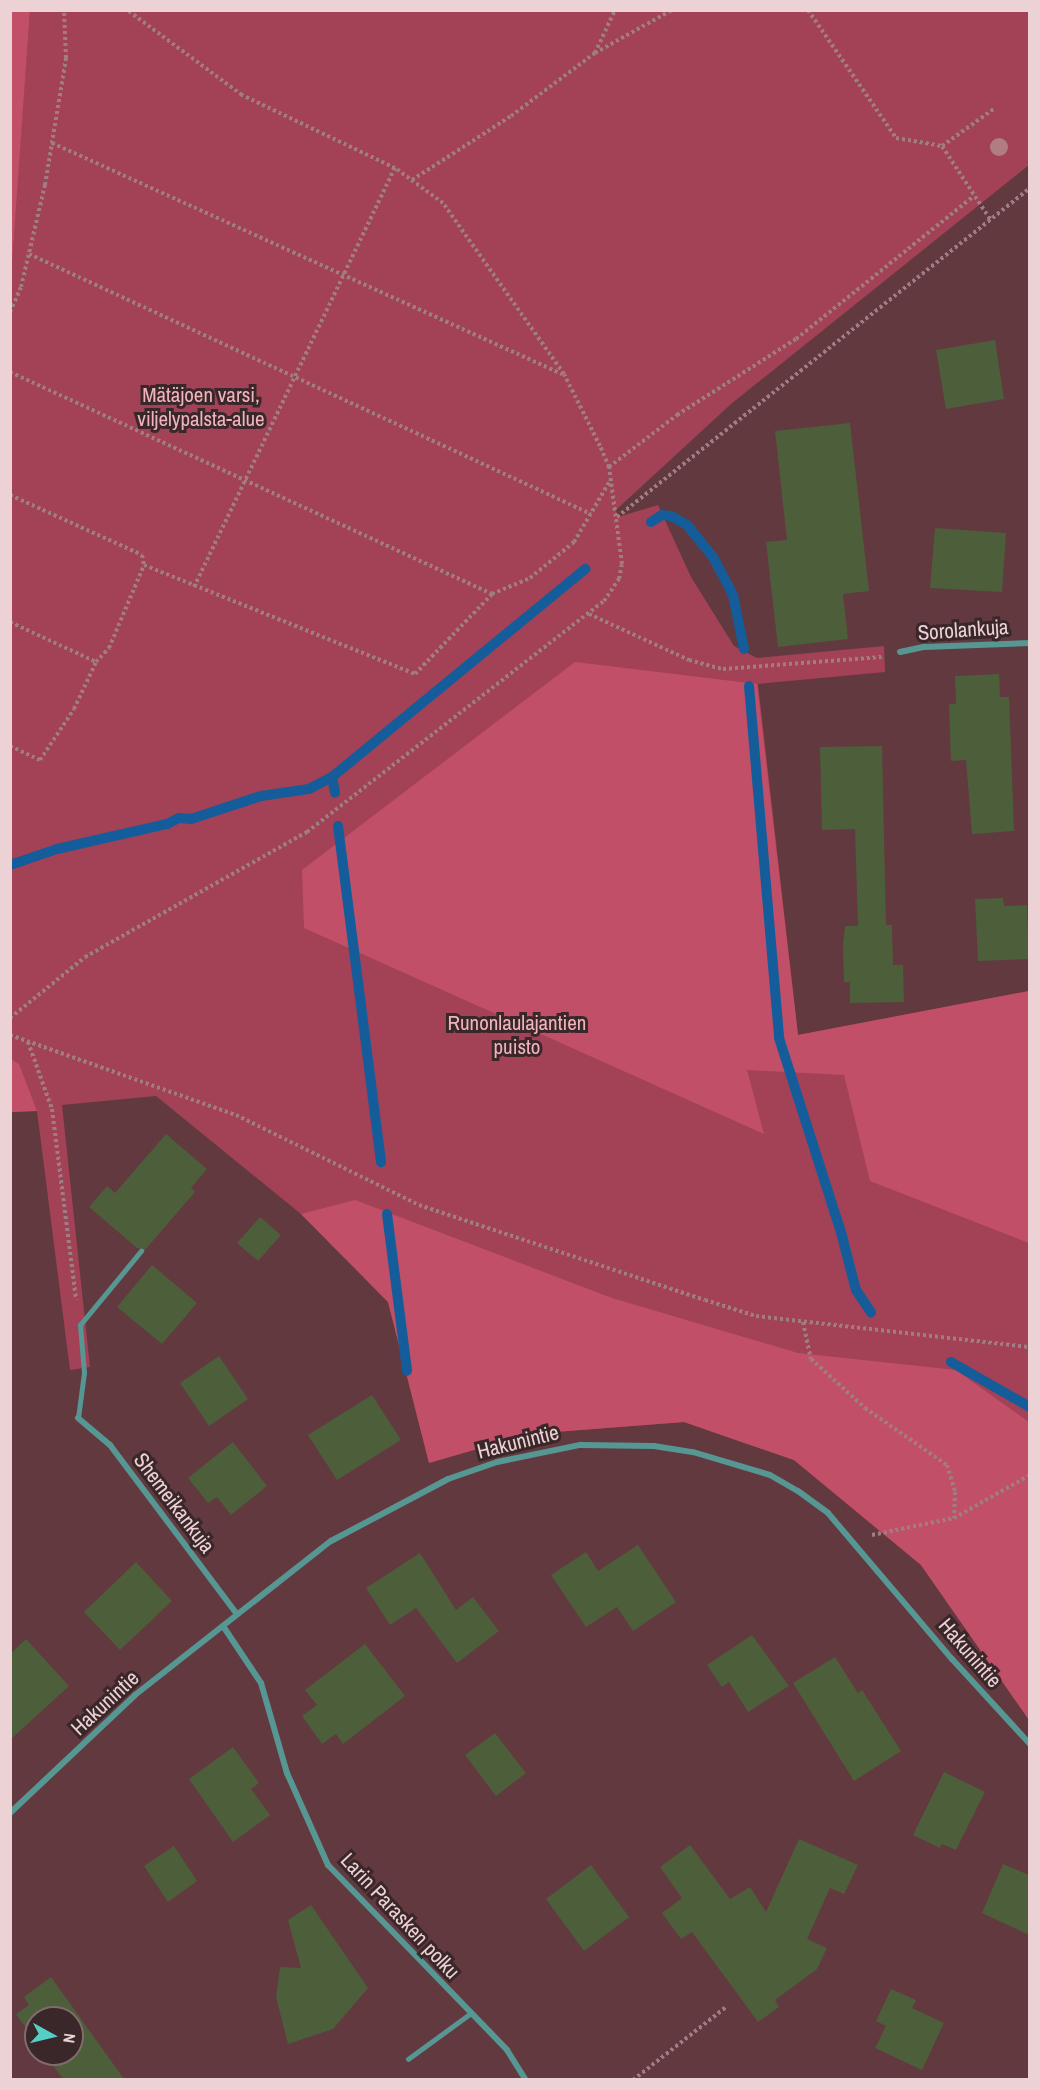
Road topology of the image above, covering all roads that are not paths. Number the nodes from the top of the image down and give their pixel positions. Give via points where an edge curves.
1 (1029, 643) edge
2 (900, 652) road end
3 (141, 1251) dead end
4 (78, 1418) joint
5 (236, 1614) junction
6 (223, 1626) junction
7 (1029, 1744) edge
8 (10, 1813) edge
9 (471, 2013) junction
10 (408, 2059) dead end
11 (526, 2079) edge

1 - 2 street, Sorolankuja via 924,647
3 - 4 lane via 80,1325 84,1373
4 - 5 street, Shemeikankuja via 110,1445
5 - 6 street, Hakunintie
5 - 7 street, Hakunintie via 331,1541 416,1494 497,1462 580,1445 664,1448 770,1475 828,1513
6 - 8 street, Hakunintie via 135,1695
6 - 9 street, Larin Parasken polku via 261,1683 287,1773 328,1865
9 - 10 lane
9 - 11 street, Larin Parasken polku via 507,2050

